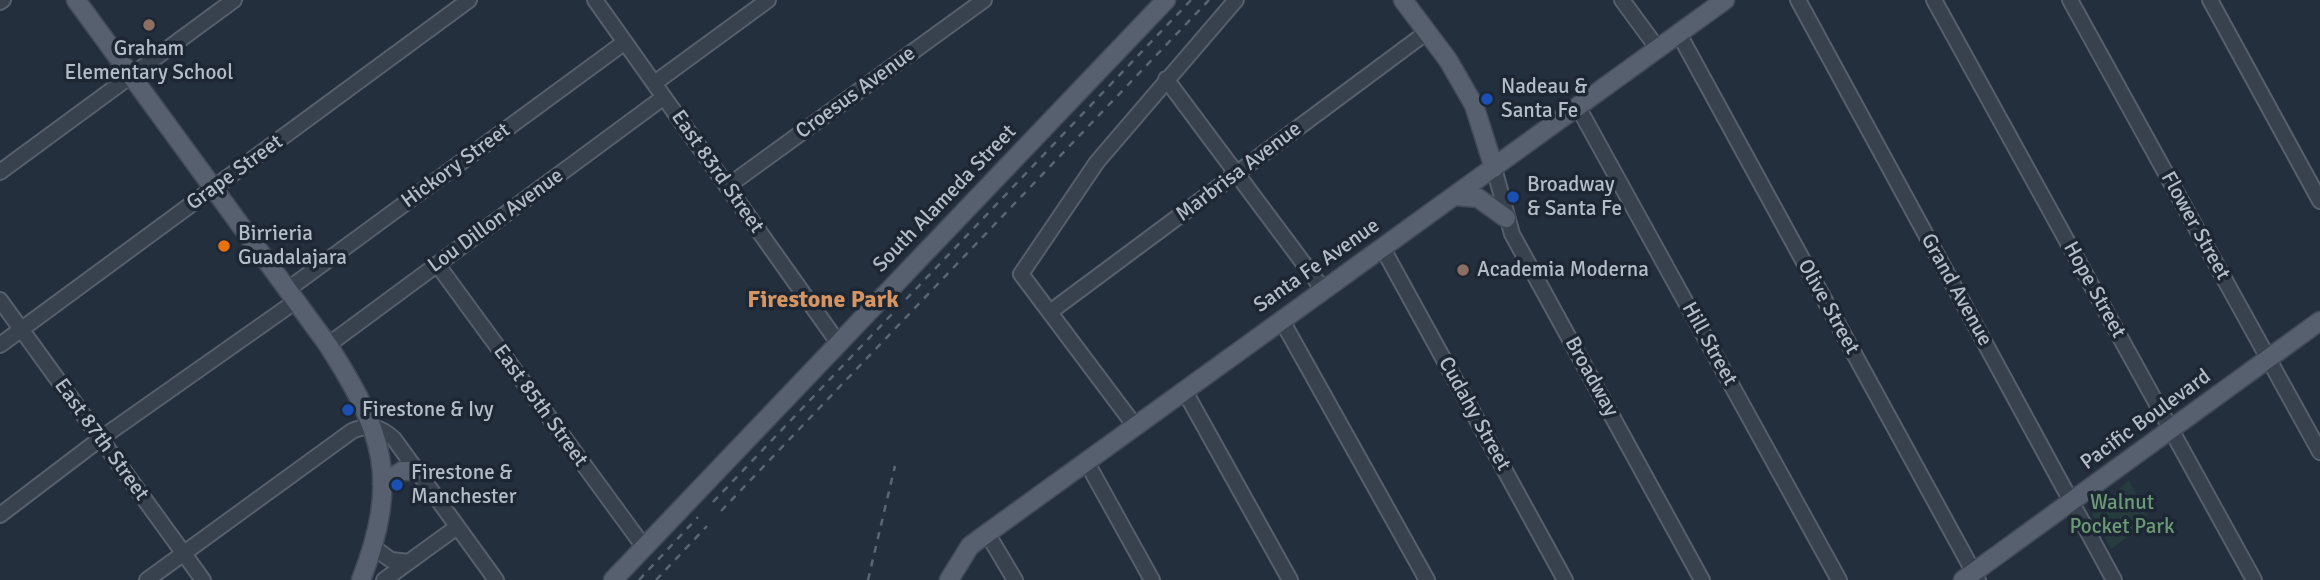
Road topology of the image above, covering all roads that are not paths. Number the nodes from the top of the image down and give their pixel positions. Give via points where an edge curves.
1 (76, 0) edge
2 (234, 0) edge
3 (469, 0) edge
4 (595, 0) edge
5 (768, 0) edge
6 (984, 0) edge
7 (1166, 0) edge
8 (1236, 0) edge
9 (1403, 0) edge
10 (1622, 0) edge
11 (1725, 0) edge
12 (1798, 0) edge
13 (1934, 0) edge
14 (2070, 0) edge
15 (2210, 0) edge
16 (1427, 32) junction
17 (1679, 34) junction
18 (625, 42) junction
19 (1658, 49) junction
20 (131, 76) junction
21 (1166, 79) junction
22 (656, 82) junction
23 (664, 97) junction
24 (1578, 107) junction
25 (1494, 169) junction
26 (0, 172) edge
27 (1236, 175) junction
28 (728, 186) junction
29 (213, 189) junction
30 (1455, 196) junction
31 (2320, 201) edge
32 (1506, 218) junction
33 (1382, 247) junction
34 (437, 264) junction
35 (1322, 288) junction
36 (292, 296) junction
37 (0, 300) edge
38 (1050, 313) junction
39 (1282, 319) junction
40 (2320, 321) edge
41 (22, 330) junction
42 (839, 344) junction
43 (0, 345) edge
44 (328, 345) junction
45 (2269, 359) junction
46 (1184, 390) junction
47 (373, 426) junction
48 (1135, 426) junction
49 (2172, 430) junction
50 (100, 439) junction
51 (2320, 452) edge
52 (1086, 461) junction
53 (418, 471) junction
54 (383, 484) junction
55 (2071, 502) junction
56 (0, 515) edge
57 (457, 527) junction
58 (987, 533) junction
59 (373, 547) junction
60 (643, 547) junction
61 (183, 553) junction
62 (409, 562) junction
63 (1972, 577) edge
64 (147, 580) edge
65 (203, 580) edge
66 (362, 580) edge
67 (384, 580) edge
68 (496, 580) edge
69 (613, 580) edge
70 (949, 580) edge
71 (1015, 580) edge
72 (1152, 580) edge
73 (1290, 580) edge
74 (1427, 580) edge
75 (1565, 580) edge
76 (1702, 580) edge
77 (1839, 580) edge
78 (2114, 580) edge
79 (2254, 580) edge

1 - 20 main road
2 - 20 street
3 - 29 street, Grape Street
4 - 18 street, East 83rd Street
5 - 22 street
6 - 28 street, Croesus Avenue
7 - 42 main road, South Alameda Street
8 - 21 street
9 - 16 main road
10 - 19 street
11 - 17 main road, Santa Fe Avenue
12 - 55 street, Grand Avenue
13 - 49 street, Hope Street
14 - 45 street, Flower Street
15 - 31 street
16 - 25 main road via 1474,105
16 - 27 street, Marbrisa Avenue
17 - 19 main road, Santa Fe Avenue
17 - 63 street, Olive Street
18 - 22 street, East 83rd Street
18 - 36 street, Hickory Street
19 - 24 main road, Santa Fe Avenue
20 - 26 street
20 - 29 main road
21 - 27 street
21 - 38 street via 1097,162 1021,274
22 - 23 street, East 83rd Street
23 - 28 street, East 83rd Street
23 - 34 street, Lou Dillon Avenue
24 - 25 main road, Santa Fe Avenue
24 - 77 street, Hill Street
25 - 30 main road, Santa Fe Avenue
25 - 32 street, Broadway
27 - 35 street
27 - 38 street, Marbrisa Avenue
28 - 42 street, East 83rd Street
29 - 36 main road
29 - 41 street, Grape Street
30 - 32 main road via 1478,198
30 - 33 main road, Santa Fe Avenue
32 - 76 street, Broadway
33 - 35 main road, Santa Fe Avenue
33 - 75 street, Cudahy Street
34 - 44 street, Lou Dillon Avenue
34 - 60 street, East 85th Street
35 - 39 main road, Santa Fe Avenue
36 - 44 main road
36 - 50 street, Hickory Street
37 - 41 street, East 87th Street
38 - 48 street
39 - 46 main road, Santa Fe Avenue
39 - 74 street
40 - 45 main road, Pacific Boulevard
41 - 43 street, Grape Street
41 - 50 street, East 87th Street
42 - 60 main road, South Alameda Street
44 - 47 main road via 353,382
45 - 49 main road, Pacific Boulevard
45 - 51 street, Flower Street
46 - 48 main road, Santa Fe Avenue
46 - 73 street
47 - 53 street via 384,429
47 - 54 main road
47 - 61 street via 352,431
48 - 52 main road, Santa Fe Avenue
49 - 55 main road, Pacific Boulevard
49 - 79 street, Hope Street
50 - 56 street, Hickory Street
50 - 61 street, East 87th Street
52 - 58 main road, Santa Fe Avenue
52 - 72 street
53 - 54 main road via 402,471
53 - 57 street
54 - 59 main road
55 - 63 main road, Pacific Boulevard
55 - 78 street, Grand Avenue
57 - 62 street
57 - 68 street
58 - 70 main road, Santa Fe Avenue via 970,546
58 - 71 street
59 - 62 street via 391,560
59 - 66 main road
60 - 69 main road, South Alameda Street
61 - 64 street
61 - 65 street, East 87th Street
62 - 67 street

